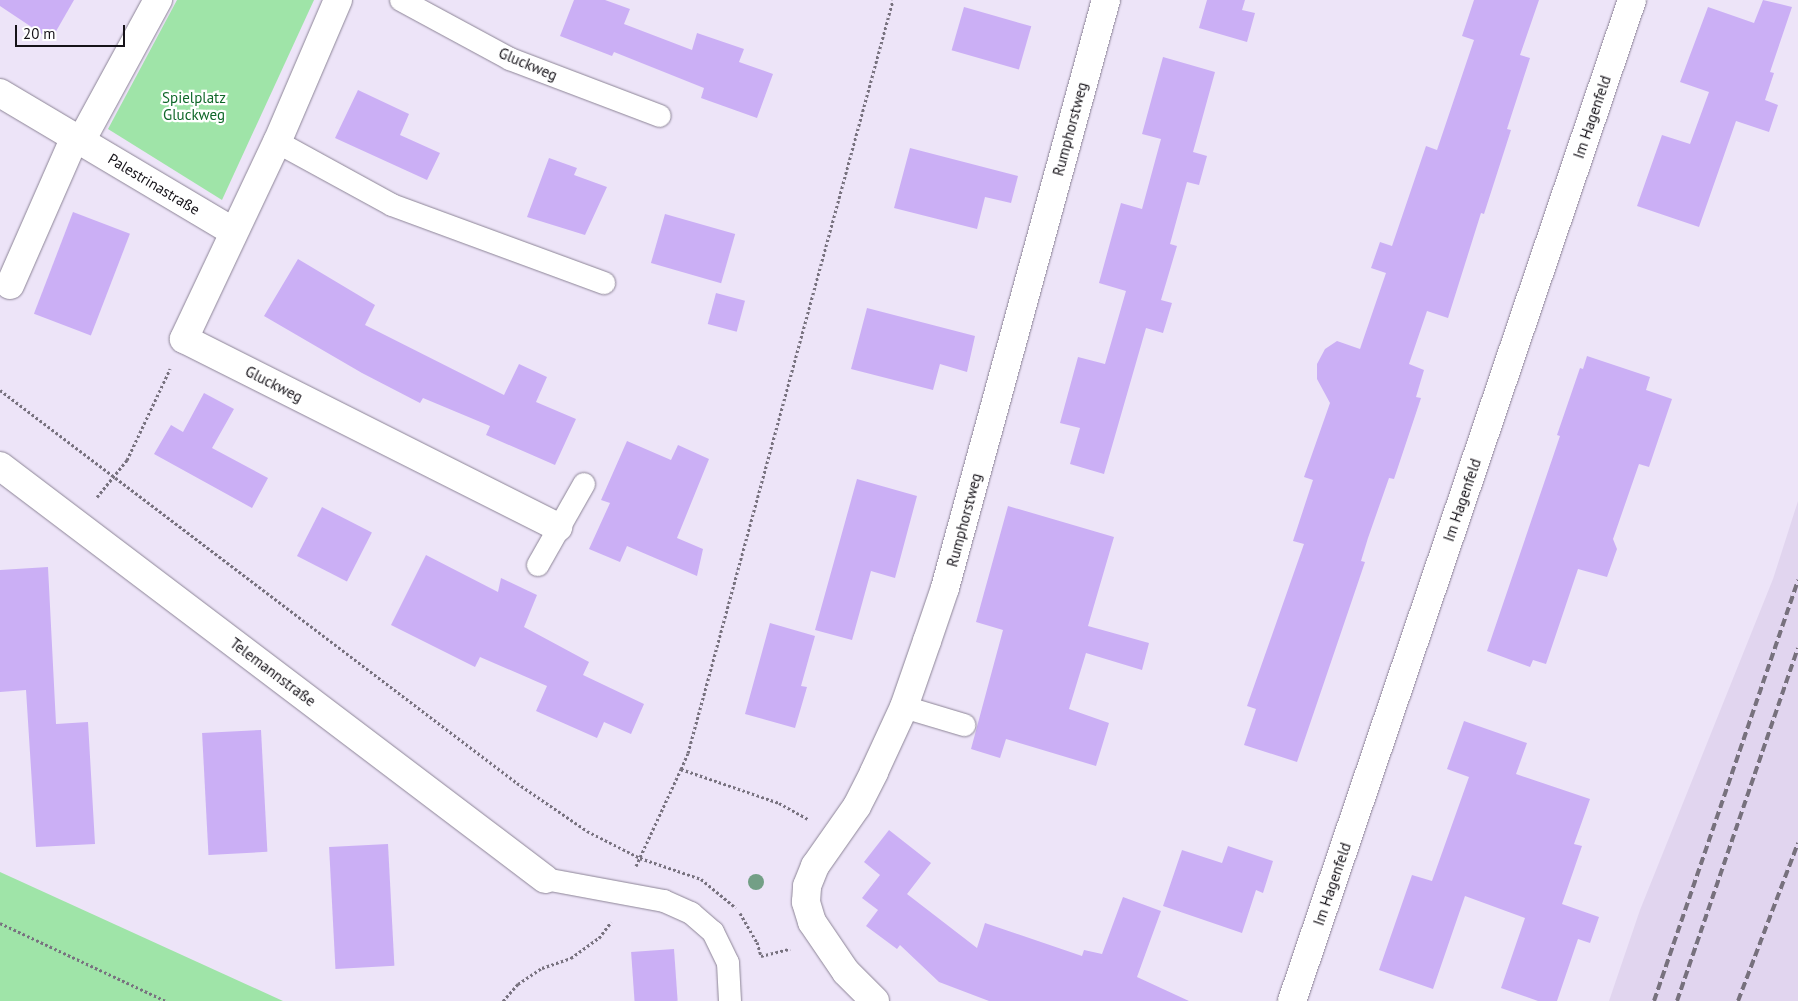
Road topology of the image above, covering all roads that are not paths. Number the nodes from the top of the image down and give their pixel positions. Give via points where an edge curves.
1 (158, 0) edge
2 (338, 0) edge
3 (401, 0) edge
4 (1106, 0) edge
5 (1632, 0) edge
6 (0, 93) edge
7 (660, 116) dead end
8 (78, 139) junction
9 (277, 142) junction
10 (232, 231) junction
11 (604, 283) dead end
12 (10, 285) dead end
13 (0, 466) edge
14 (584, 484) dead end
15 (558, 527) junction
16 (538, 565) dead end
17 (904, 707) junction
18 (964, 725) dead end
19 (545, 879) joint
20 (730, 1001) edge
21 (875, 1001) edge
22 (1292, 1001) edge

1 - 8 street
2 - 9 street
3 - 7 lane, Gluckweg via 510,59
4 - 17 street, Rumphorstweg via 945,588
5 - 22 street, Im Hagenfeld
6 - 8 street, Palestrinastraße
8 - 10 street, Palestrinastraße
8 - 12 street
9 - 10 street
9 - 11 lane via 392,205
10 - 15 street, Gluckweg via 184,339
13 - 19 street, Telemannstraße
14 - 15 lane
15 - 16 lane
17 - 18 lane
17 - 21 street, Rumphorstweg via 874,772 837,836 815,866 806,902 820,935 846,972
19 - 20 lane via 664,901 691,913 713,932 728,963

